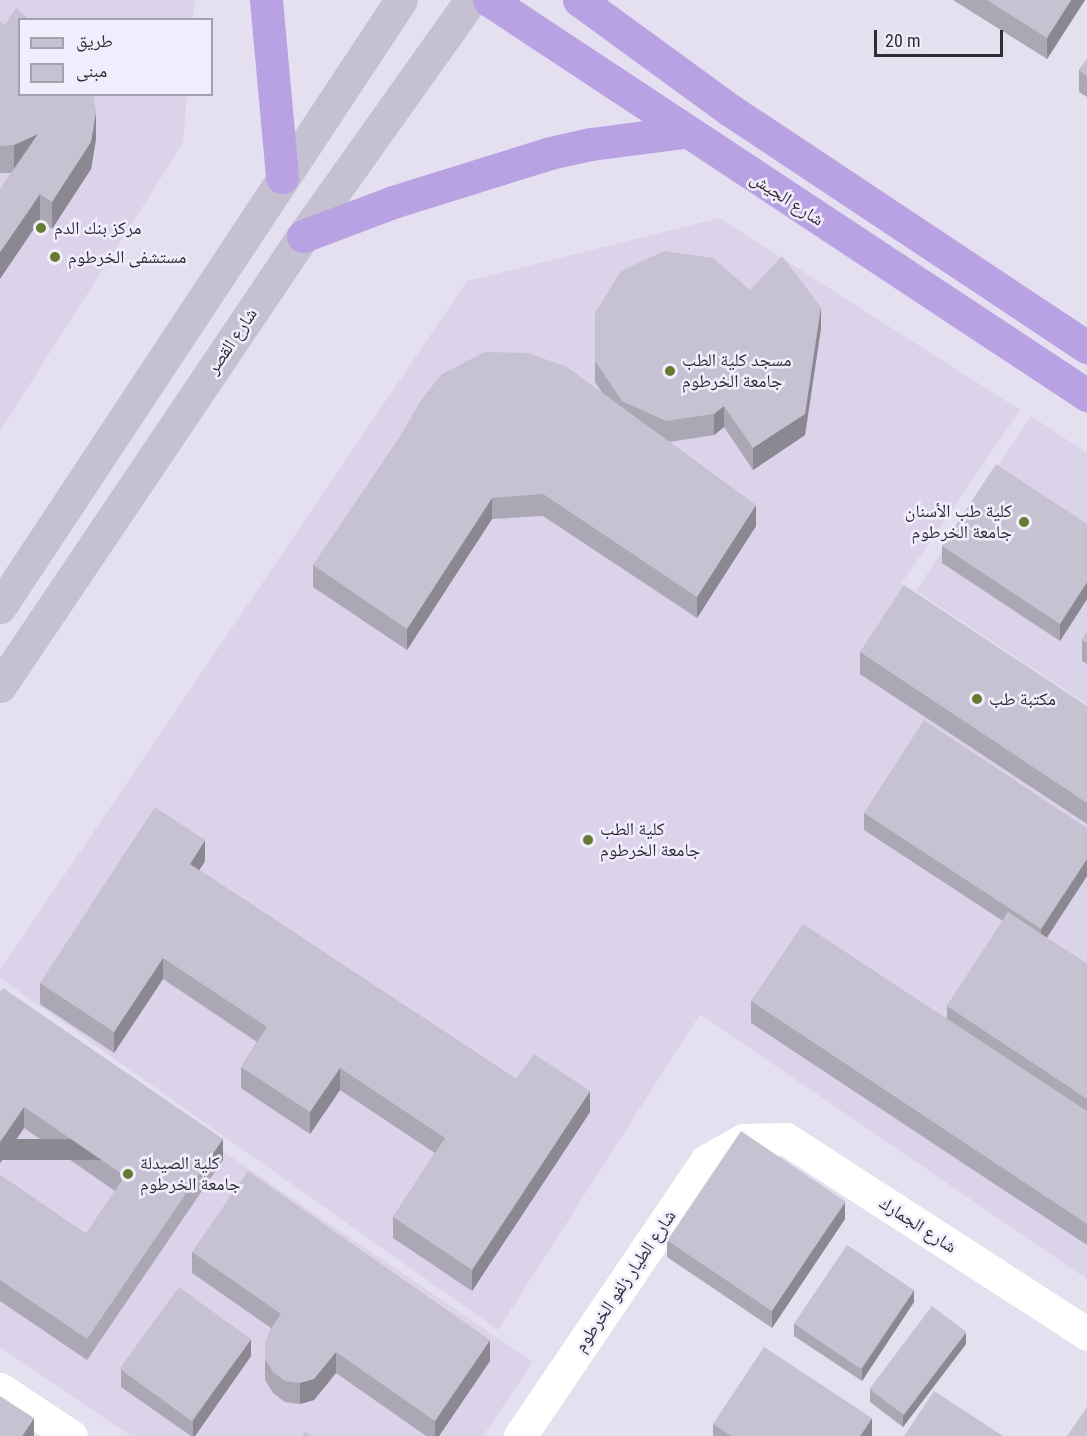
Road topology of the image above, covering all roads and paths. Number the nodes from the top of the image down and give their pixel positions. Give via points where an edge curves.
1 (266, 0) edge
2 (401, 0) edge
3 (471, 0) edge
4 (489, 0) edge
5 (579, 0) edge
6 (613, 0) edge
7 (637, 42) junction
8 (684, 132) junction
9 (282, 177) junction
10 (303, 236) junction
11 (1087, 347) edge
12 (1087, 395) edge
13 (0, 607) edge
14 (0, 686) edge
15 (743, 1140) joint
16 (1087, 1334) edge
17 (0, 1389) edge
18 (71, 1436) edge
19 (520, 1436) edge

1 - 9 highway
2 - 9 main road
3 - 10 main road, شارع القصر
4 - 8 highway, شارع الجيش
5 - 7 highway
6 - 7 highway
7 - 11 highway via 730,110
8 - 10 highway via 550,153 393,202
8 - 12 highway, شارع الجيش
9 - 13 main road
10 - 14 main road, شارع القصر
15 - 16 street, شارع الجمارك via 786,1139
15 - 19 street, شارع الطيار زلفو الخرطوم via 706,1161
17 - 18 street

